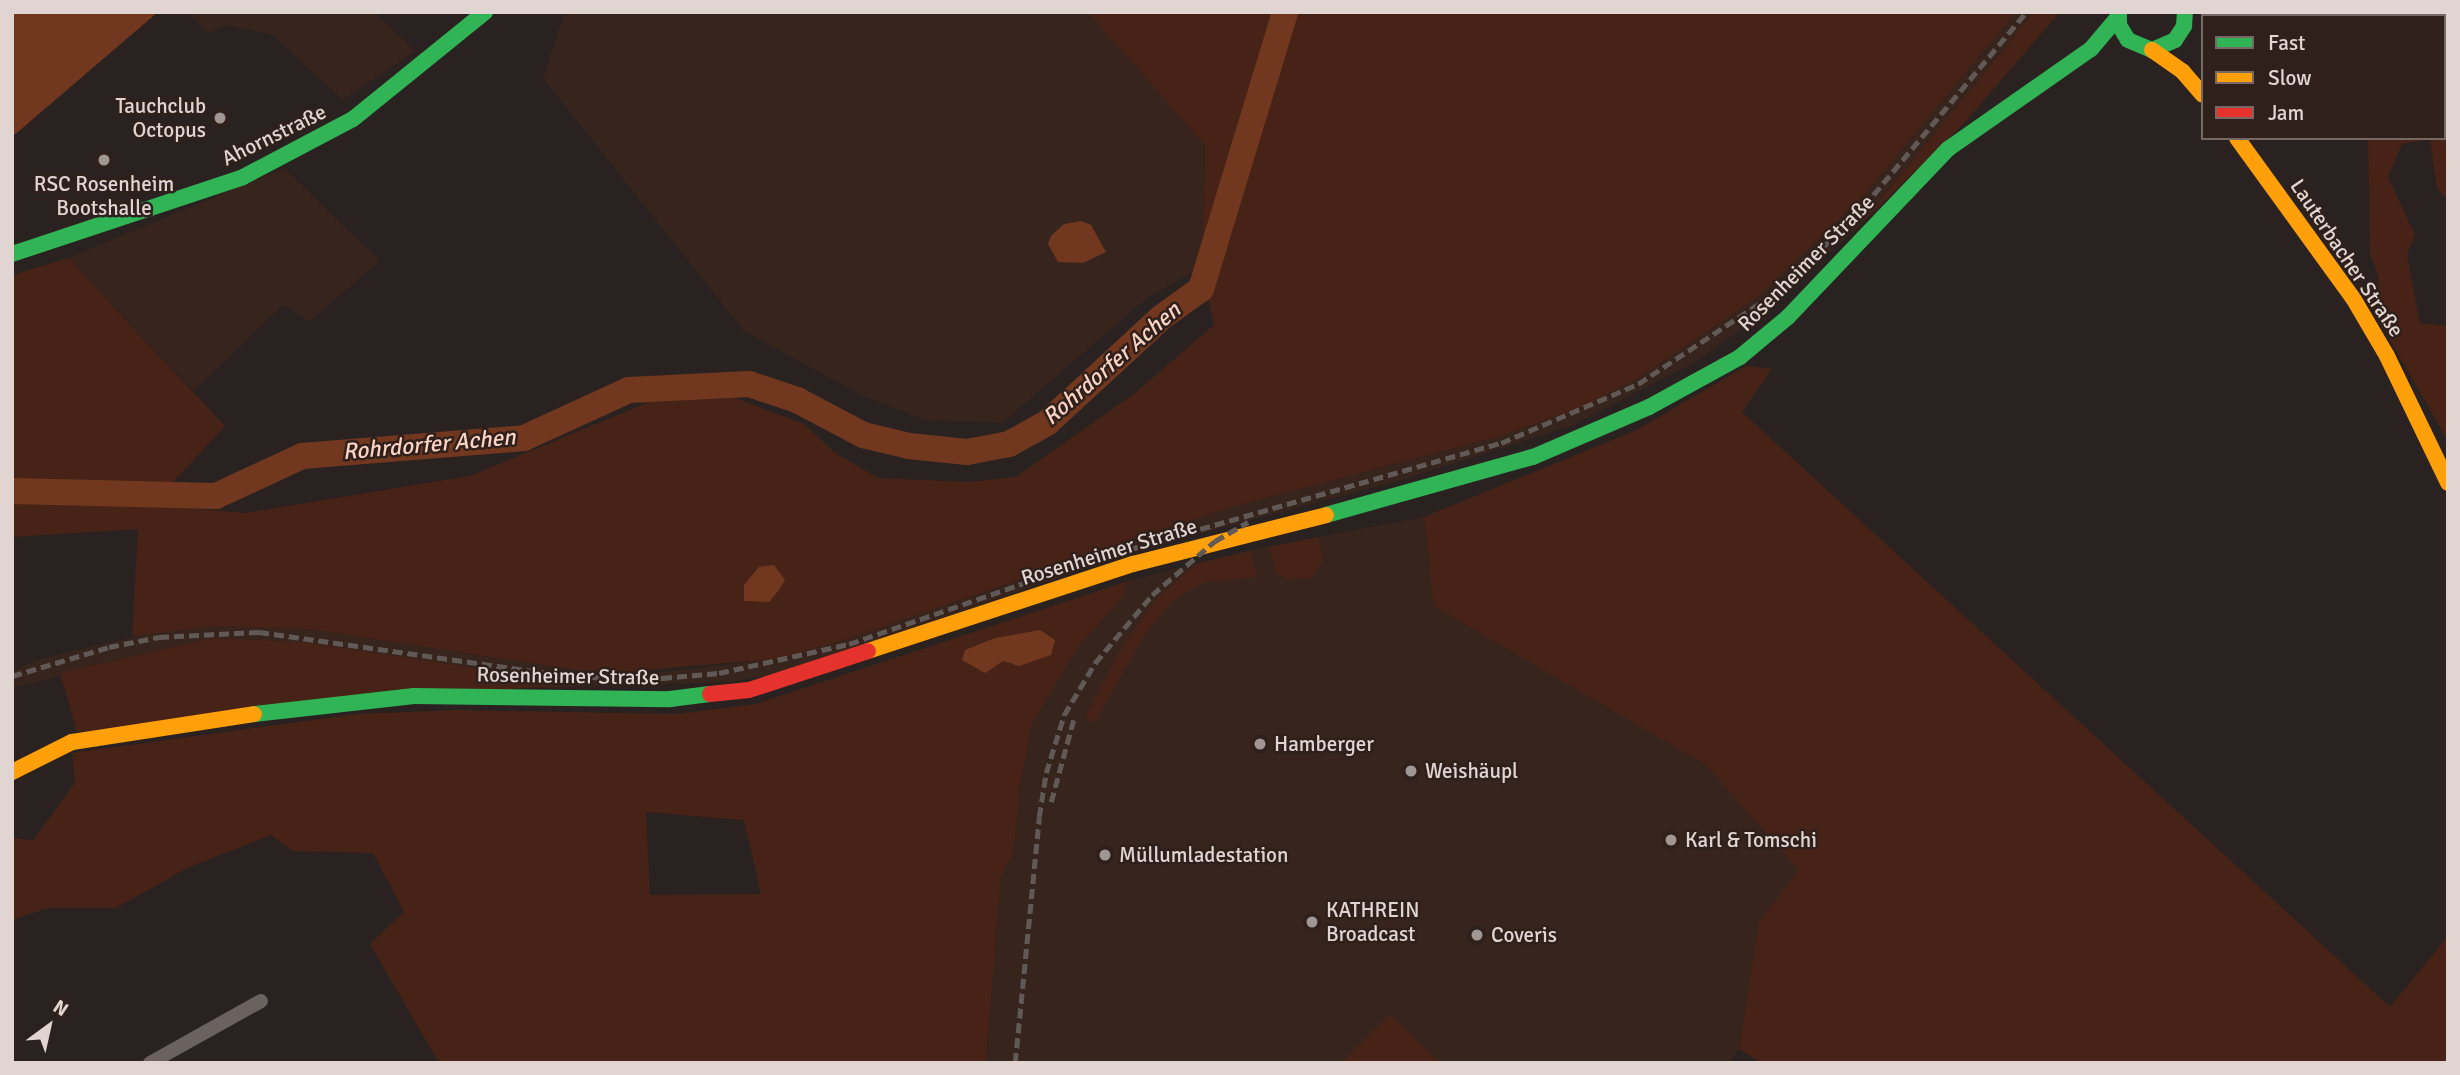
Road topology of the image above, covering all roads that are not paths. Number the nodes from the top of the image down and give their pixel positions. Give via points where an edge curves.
1 (485, 12) edge
2 (2185, 12) edge
3 (2118, 15) edge
4 (2181, 34) junction
5 (2130, 42) junction
6 (2091, 49) junction
7 (2152, 50) junction
8 (2183, 72) junction
9 (2201, 93) edge
10 (2238, 140) edge
11 (12, 254) edge
12 (2448, 483) edge
13 (12, 772) edge
14 (261, 1002) dead end
15 (150, 1063) edge

1 - 11 main road, Ahornstraße via 354,119 243,177
2 - 4 main road
3 - 5 main road
3 - 6 main road, Rosenheimer Straße
4 - 7 main road via 2168,46
4 - 8 main road
5 - 6 main road, Rosenheimer Straße
5 - 7 main road
6 - 13 main road, Rosenheimer Straße via 1948,149 1788,317 1740,357 1649,407 1533,457 1439,486 1133,564 749,690 670,699 414,696 353,701 110,733 72,742
7 - 8 main road
8 - 9 main road
10 - 12 main road, Lauterbacher Straße via 2353,298 2387,356
14 - 15 street

